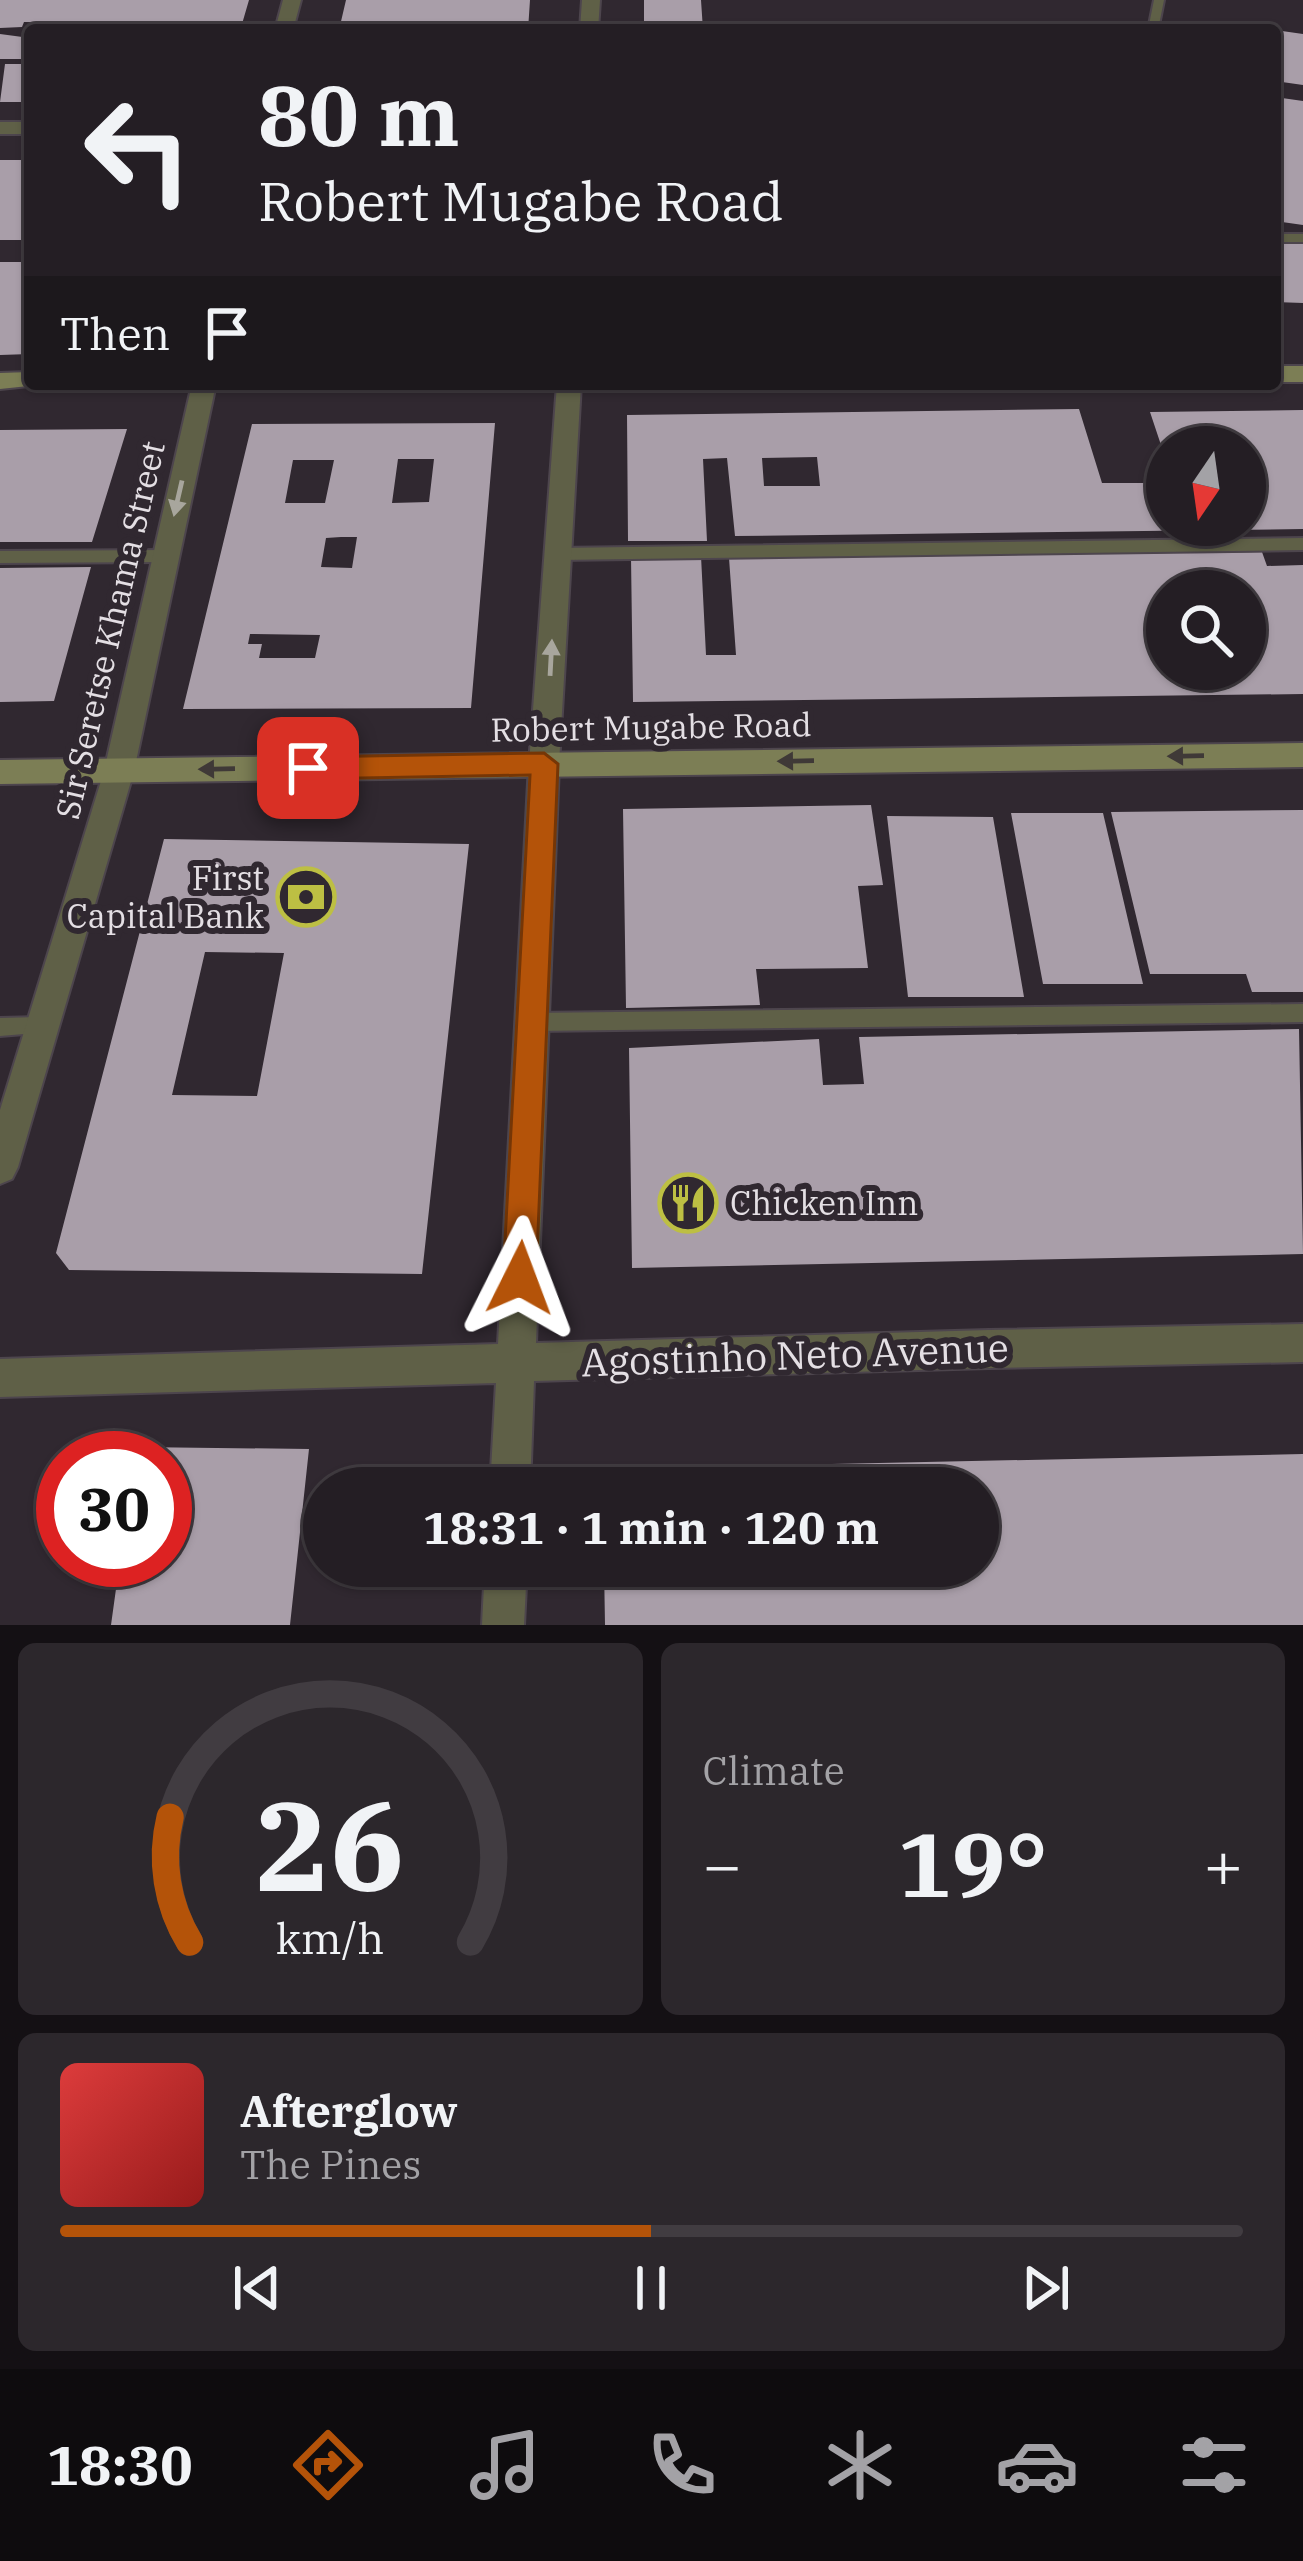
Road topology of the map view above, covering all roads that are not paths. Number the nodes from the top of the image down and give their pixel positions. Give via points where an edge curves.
1 (204, 390) edge
2 (569, 390) edge
3 (1303, 544) edge
4 (557, 554) junction
5 (165, 556) junction
6 (0, 557) edge
7 (1303, 754) edge
8 (544, 764) junction
9 (119, 771) junction
10 (0, 772) edge
11 (1303, 1013) edge
12 (532, 1022) junction
13 (41, 1026) junction
14 (0, 1027) edge
15 (0, 1167) edge
16 (1303, 1343) edge
17 (515, 1363) junction
18 (0, 1378) edge
19 (511, 1467) edge
20 (505, 1587) edge
21 (503, 1625) edge

1 -> 5 street, Sir Seretse Khama Street
2 - 4 street
3 - 4 lane
8 -> 4 street
5 - 6 lane
5 - 9 street, Sir Seretse Khama Street
7 -> 8 main road, Robert Mugabe Road
8 -> 9 main road, Robert Mugabe Road
8 - 12 street
9 - 10 main road, Robert Mugabe Road
9 - 13 street, Sir Seretse Khama Street
11 - 12 lane
12 - 17 street
13 - 14 lane
13 - 15 street, Sir Seretse Khama Street
16 - 17 street, Agostinho Neto Avenue
17 - 18 street, Agostinho Neto Avenue
17 - 19 street
20 - 21 street

